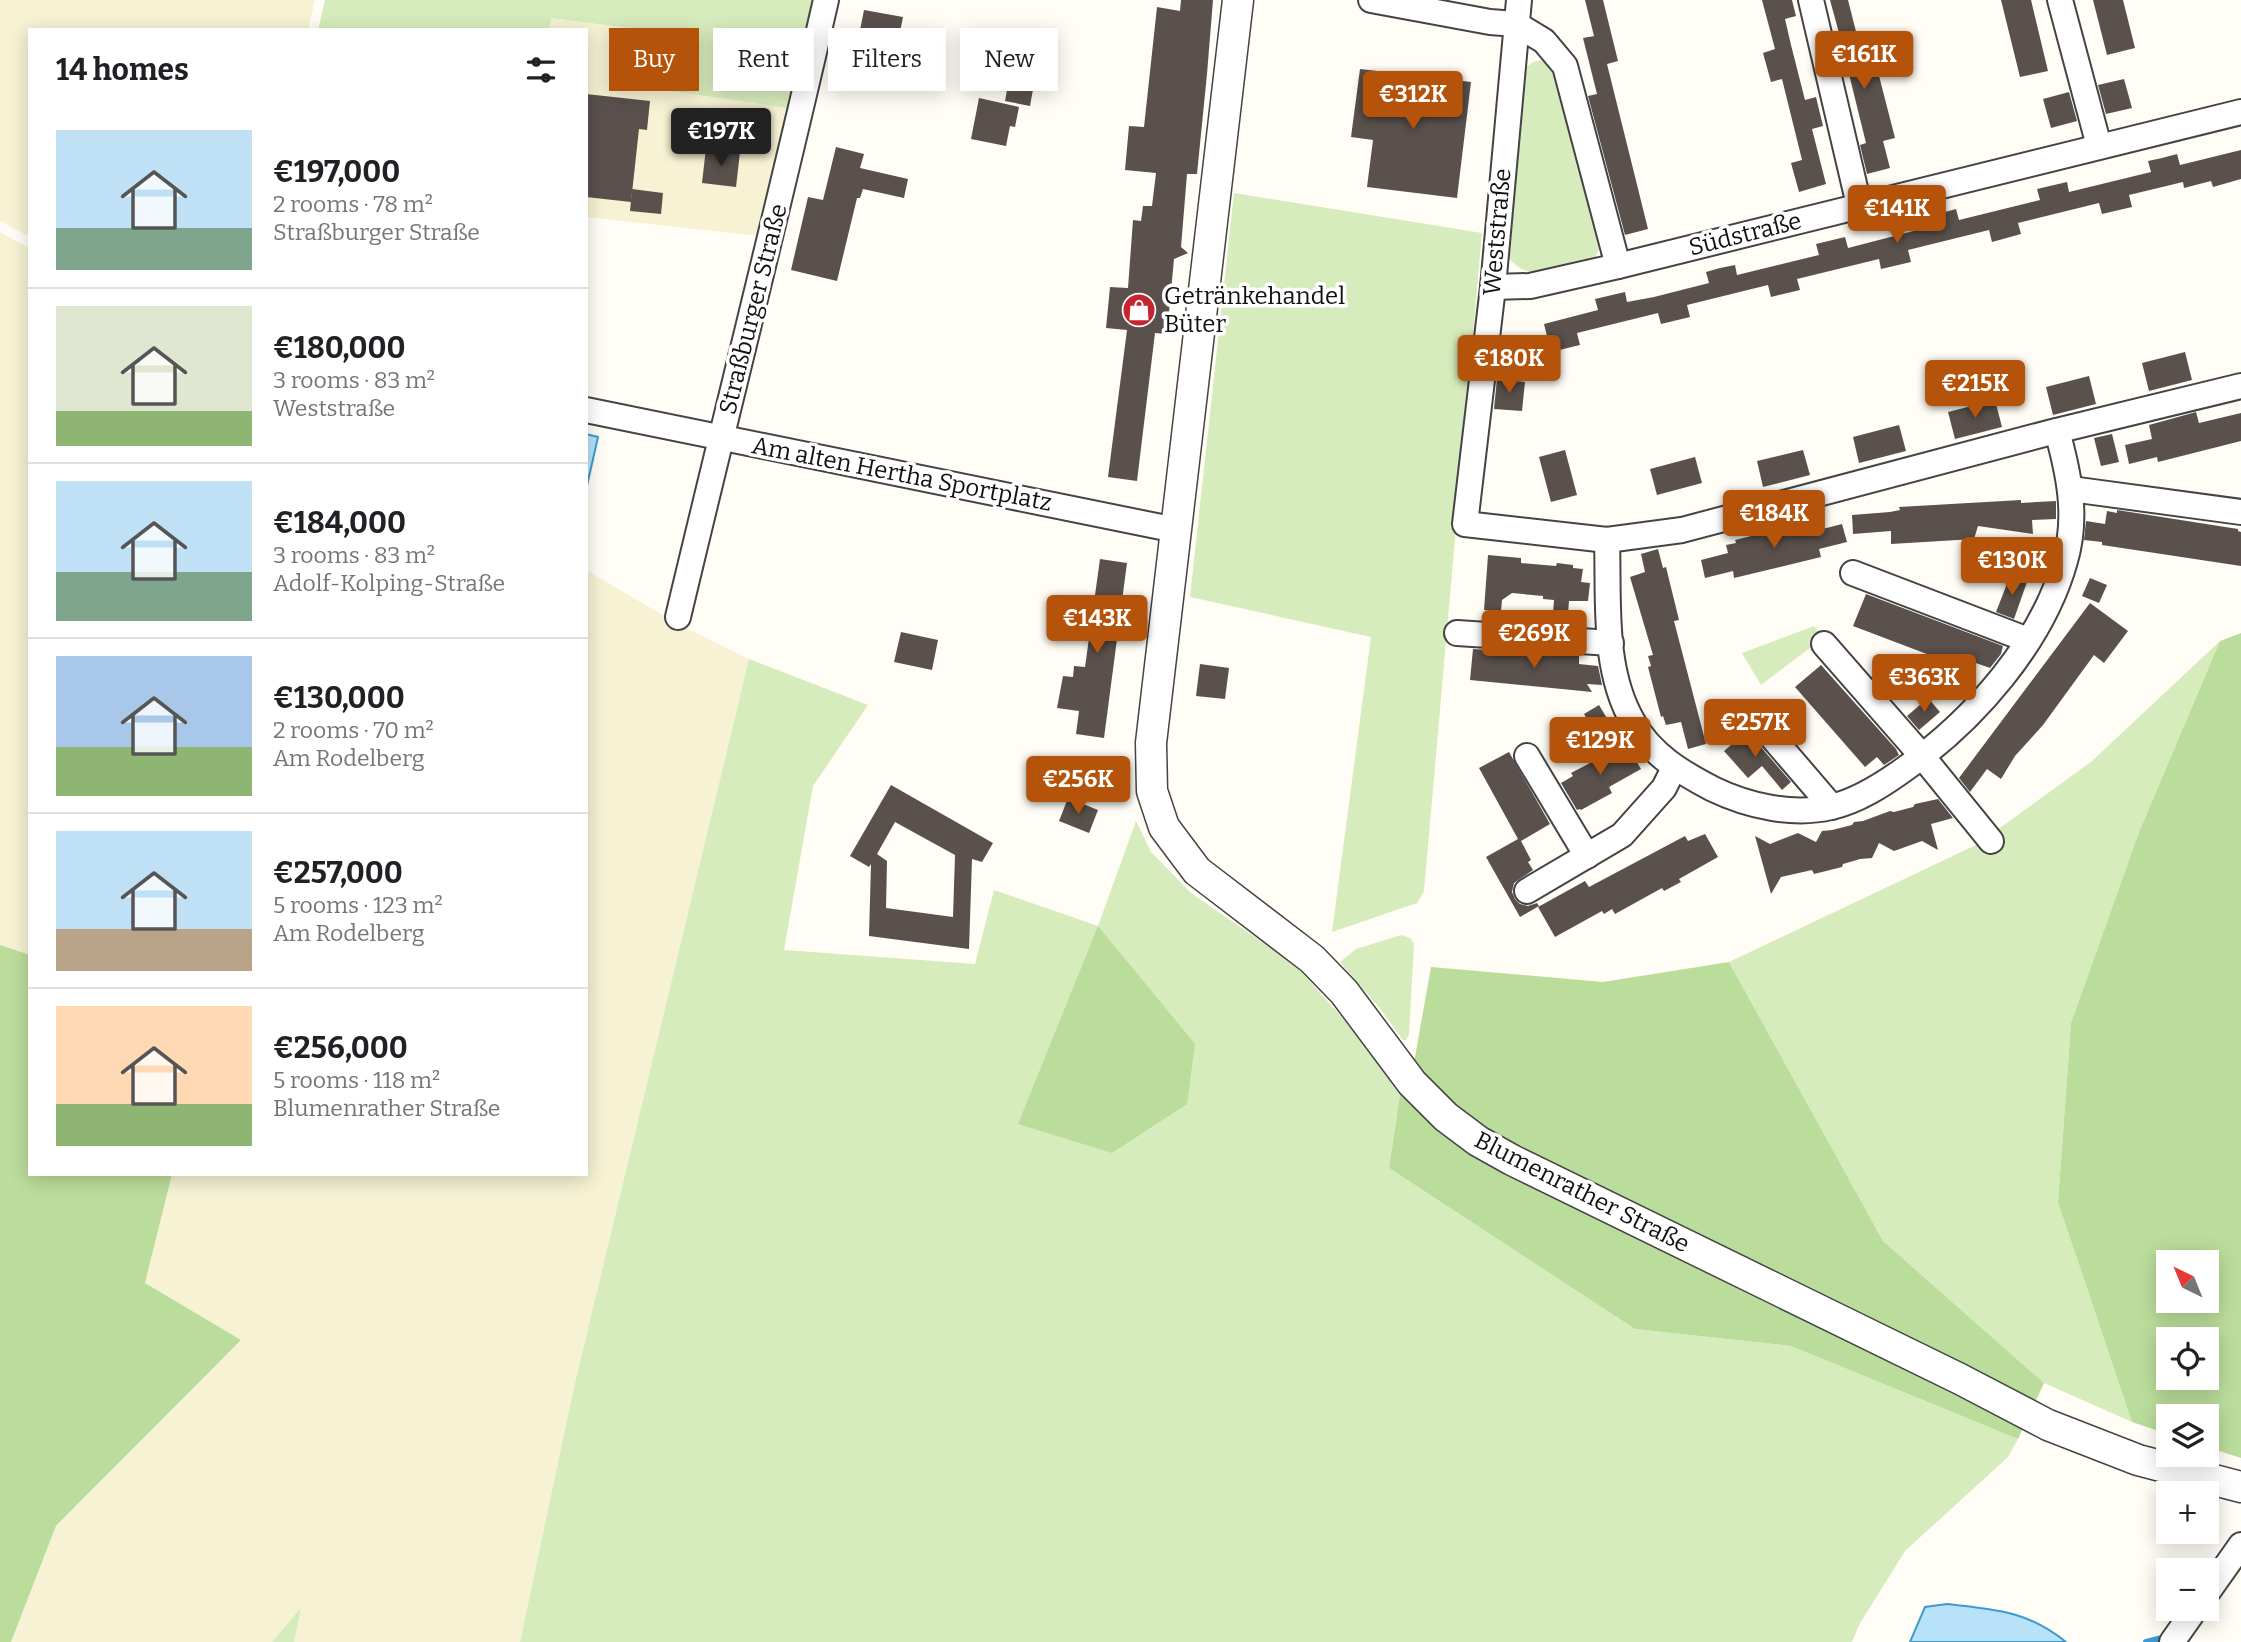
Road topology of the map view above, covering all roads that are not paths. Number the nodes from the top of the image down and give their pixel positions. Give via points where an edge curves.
1 (827, 0) edge
2 (1238, 0) edge
3 (1371, 0) edge
4 (1811, 0) edge
5 (2060, 0) edge
6 (1518, 12) edge
7 (2241, 111) edge
8 (2099, 146) junction
9 (1859, 205) junction
10 (1618, 266) junction
11 (1493, 287) junction
12 (2241, 386) edge
13 (588, 410) edge
14 (2057, 431) junction
15 (720, 438) junction
16 (2071, 489) junction
17 (2241, 512) edge
18 (1176, 530) junction
19 (1607, 540) junction
20 (1853, 573) dead end
21 (678, 617) dead end
22 (1457, 633) dead end
23 (2028, 640) junction
24 (1611, 643) junction
25 (1824, 644) dead end
26 (1633, 723) junction
27 (1770, 736) dead end
28 (1587, 750) dead end
29 (1527, 756) dead end
30 (1922, 757) junction
31 (1674, 768) junction
32 (1832, 807) junction
33 (1991, 841) dead end
34 (1587, 856) junction
35 (1527, 891) dead end
36 (2241, 1487) edge
37 (2241, 1545) edge
38 (2219, 1577) edge
39 (2187, 1621) edge
40 (2172, 1642) edge

1 - 15 street, Straßburger Straße
2 - 18 street, Blumenrather Straße
3 - 6 street via 1490,22
4 - 9 street
5 - 8 street
6 - 10 street via 1564,66
6 - 11 street, Weststraße
7 - 8 street, Südstraße
8 - 9 street, Südstraße
9 - 10 street, Südstraße
10 - 11 street, Südstraße via 1530,286
11 - 19 street, Weststraße via 1465,524
12 - 14 street
13 - 15 street, Am alten Hertha Sportplatz
14 - 16 street
14 - 19 street via 1682,530
15 - 18 street, Am alten Hertha Sportplatz
15 - 21 street, Straßburger Straße
16 - 17 street
16 - 23 street via 2065,561
18 - 36 street, Blumenrather Straße via 1151,743 1152,791 1164,827 1197,871 1312,959 1344,992 1412,1083 1446,1117 1512,1160 2048,1425 2138,1460
19 - 24 street
20 - 23 street
22 - 24 street
23 - 30 street via 1962,723
24 - 26 street via 1613,668
25 - 30 street
26 - 28 street
26 - 31 street
27 - 32 street
29 - 34 street
30 - 32 street via 1884,783
30 - 33 street
31 - 32 street via 1727,796 1777,810
31 - 34 street via 1664,788 1622,835
34 - 35 street
37 - 38 street
39 - 40 street

